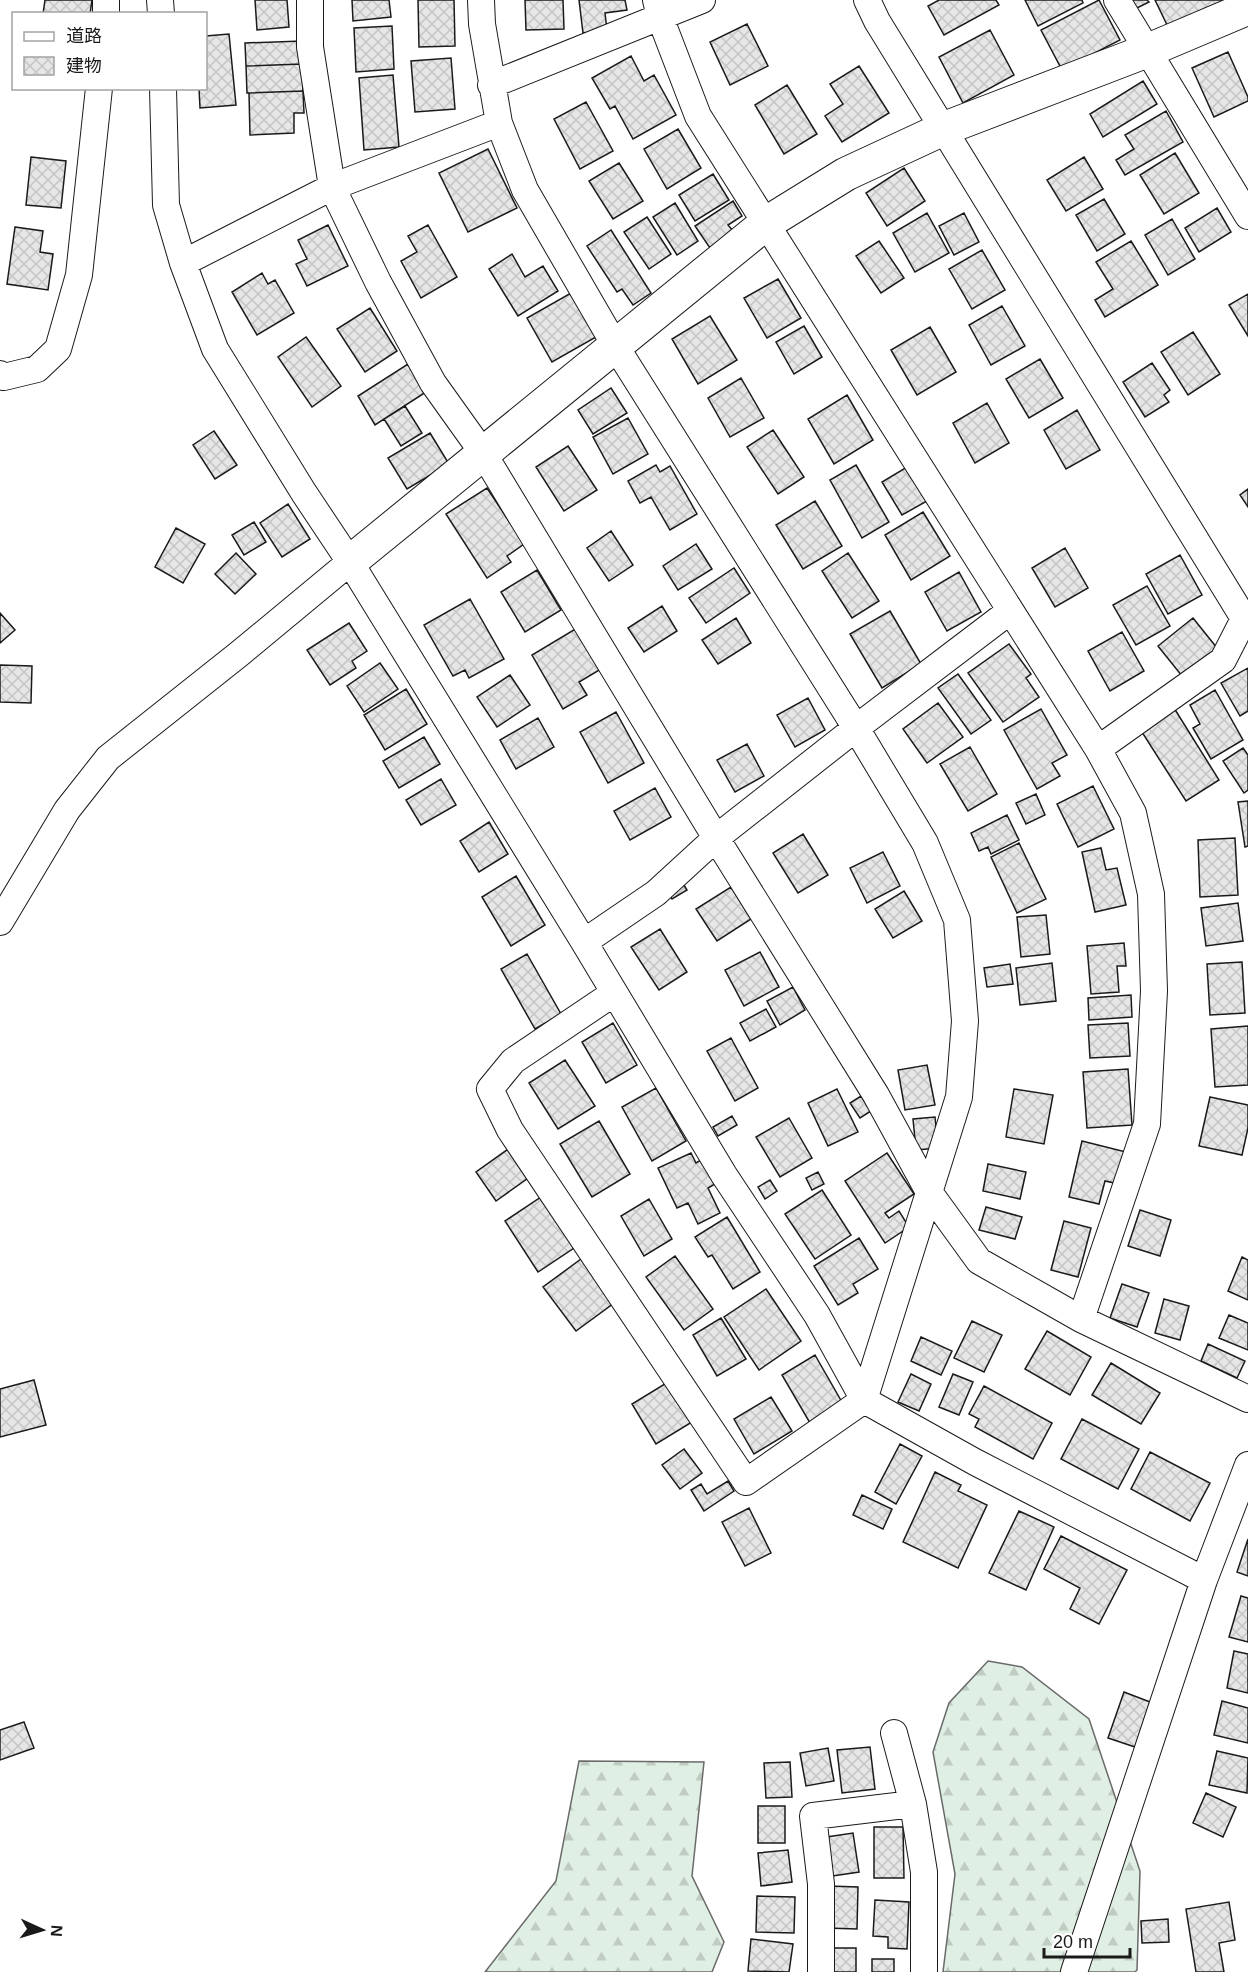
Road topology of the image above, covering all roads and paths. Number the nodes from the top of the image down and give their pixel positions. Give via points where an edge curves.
1 (310, 0) edge
2 (481, 0) edge
3 (702, 0) edge
4 (867, 0) edge
5 (1117, 0) edge
6 (1248, 8) edge
7 (658, 9) edge
8 (1149, 50) junction
9 (491, 85) junction
10 (99, 90) edge
11 (163, 90) edge
12 (499, 123) junction
13 (943, 129) junction
14 (332, 187) junction
15 (1248, 216) edge
16 (765, 224) junction
17 (183, 263) junction
18 (615, 347) junction
19 (0, 374) edge
20 (483, 453) junction
21 (350, 562) junction
22 (1010, 611) junction
23 (1247, 620) edge
24 (856, 728) junction
25 (1098, 749) junction
26 (716, 838) junction
27 (0, 922) edge
28 (584, 942) junction
29 (614, 993) junction
30 (929, 1192) junction
31 (1081, 1319) junction
32 (1248, 1399) edge
33 (864, 1400) junction
34 (1248, 1465) edge
35 (1204, 1580) junction
36 (894, 1734) dead end
37 (913, 1804) junction
38 (821, 1972) edge
39 (924, 1972) edge
40 (1074, 1972) edge

1 - 14 street via 310,46
2 - 9 street
3 - 7 street
4 - 13 street
5 - 8 street
6 - 8 street
7 - 9 street
7 - 16 street via 698,116
8 - 13 street
8 - 15 street
9 - 12 street
10 - 19 street via 79,275 58,348 37,369 4,377
11 - 17 street via 166,205
12 - 14 street
12 - 18 street via 525,190
13 - 16 street via 846,174
13 - 23 street
14 - 17 street
14 - 20 street via 433,383
16 - 18 street
16 - 22 street
17 - 21 street via 215,349
18 - 20 street
18 - 24 street
20 - 21 street
20 - 26 street
21 - 27 street via 108,758 67,810
21 - 28 street
22 - 24 street
22 - 25 street
23 - 25 street via 1223,660
24 - 26 street
24 - 30 street via 925,843 957,920 965,1022 959,1097
25 - 31 street via 1136,824 1151,894 1154,991 1147,1124
26 - 28 street via 656,893
26 - 30 street via 876,1095
28 - 29 street
29 - 33 street via 724,1175 817,1315
29 - 33 street via 513,1061 490,1089 510,1130 746,1482
30 - 31 street via 979,1261
30 - 33 street
31 - 32 street
33 - 35 street
34 - 35 street
35 - 40 street
36 - 37 street
37 - 38 street via 813,1816 821,1884
37 - 39 street via 924,1872

